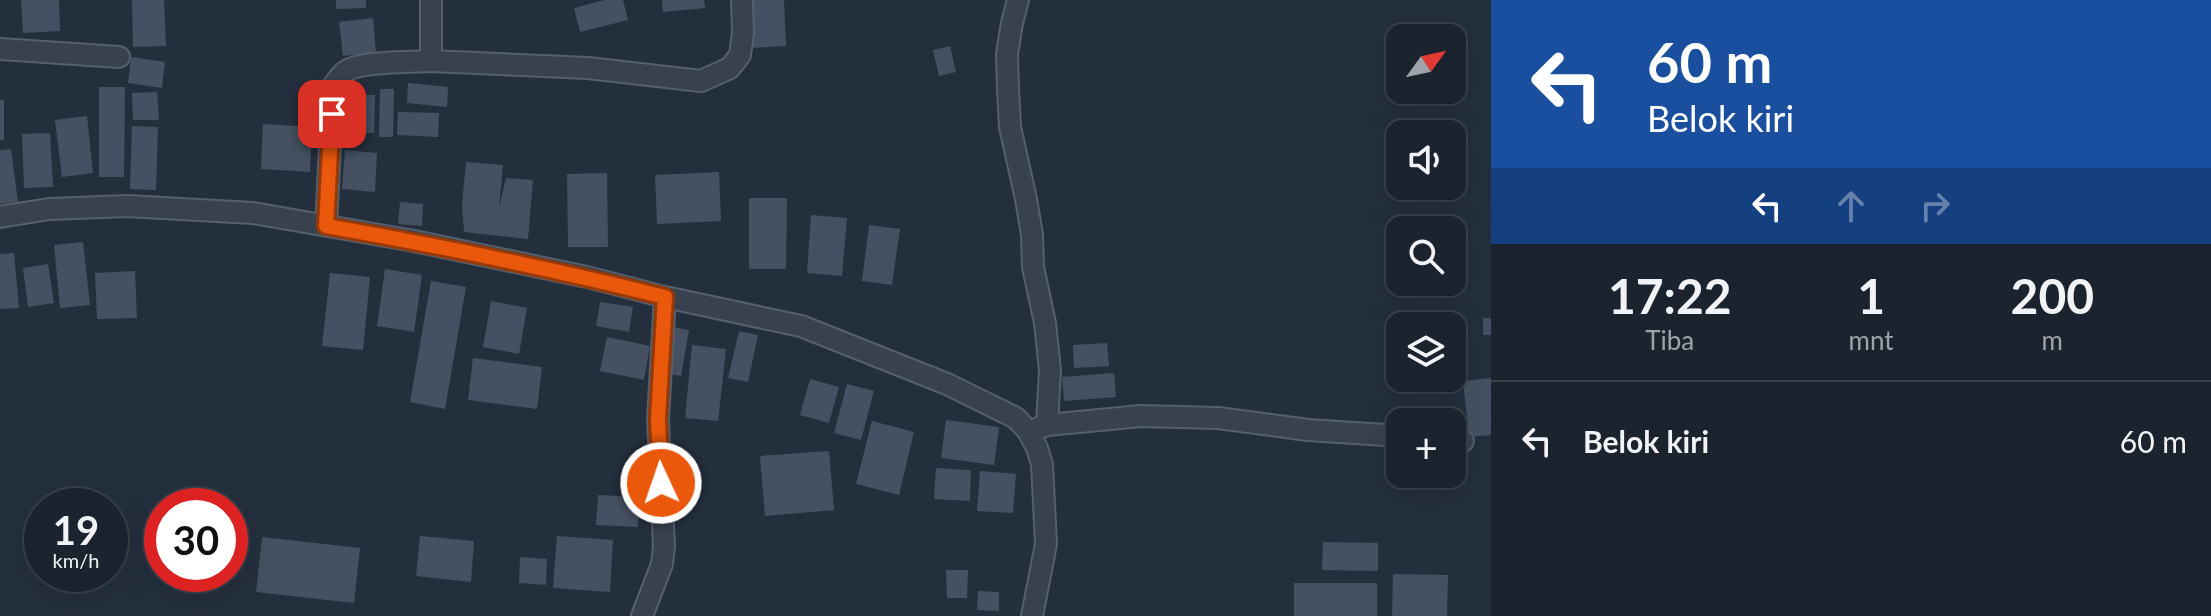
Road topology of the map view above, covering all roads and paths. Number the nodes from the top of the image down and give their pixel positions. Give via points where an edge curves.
1 (431, 0) edge
2 (742, 0) edge
3 (1018, 0) edge
4 (0, 49) edge
5 (119, 57) dead end
6 (431, 61) junction
7 (0, 217) edge
8 (326, 226) junction
9 (665, 297) junction
10 (1038, 428) junction
11 (1386, 435) edge
12 (642, 616) edge
13 (1032, 616) edge

1 - 6 street
2 - 6 street via 740,55 730,68 701,81 588,68
3 - 10 street via 1007,54 1010,127 1032,235 1050,370
4 - 5 street
6 - 8 street via 358,67 346,71 333,86
7 - 8 street via 127,206 253,213
8 - 9 street
9 - 10 street via 801,326 947,384
9 - 12 street via 658,419 664,546
10 - 11 street via 1141,416
10 - 13 street via 1046,544

